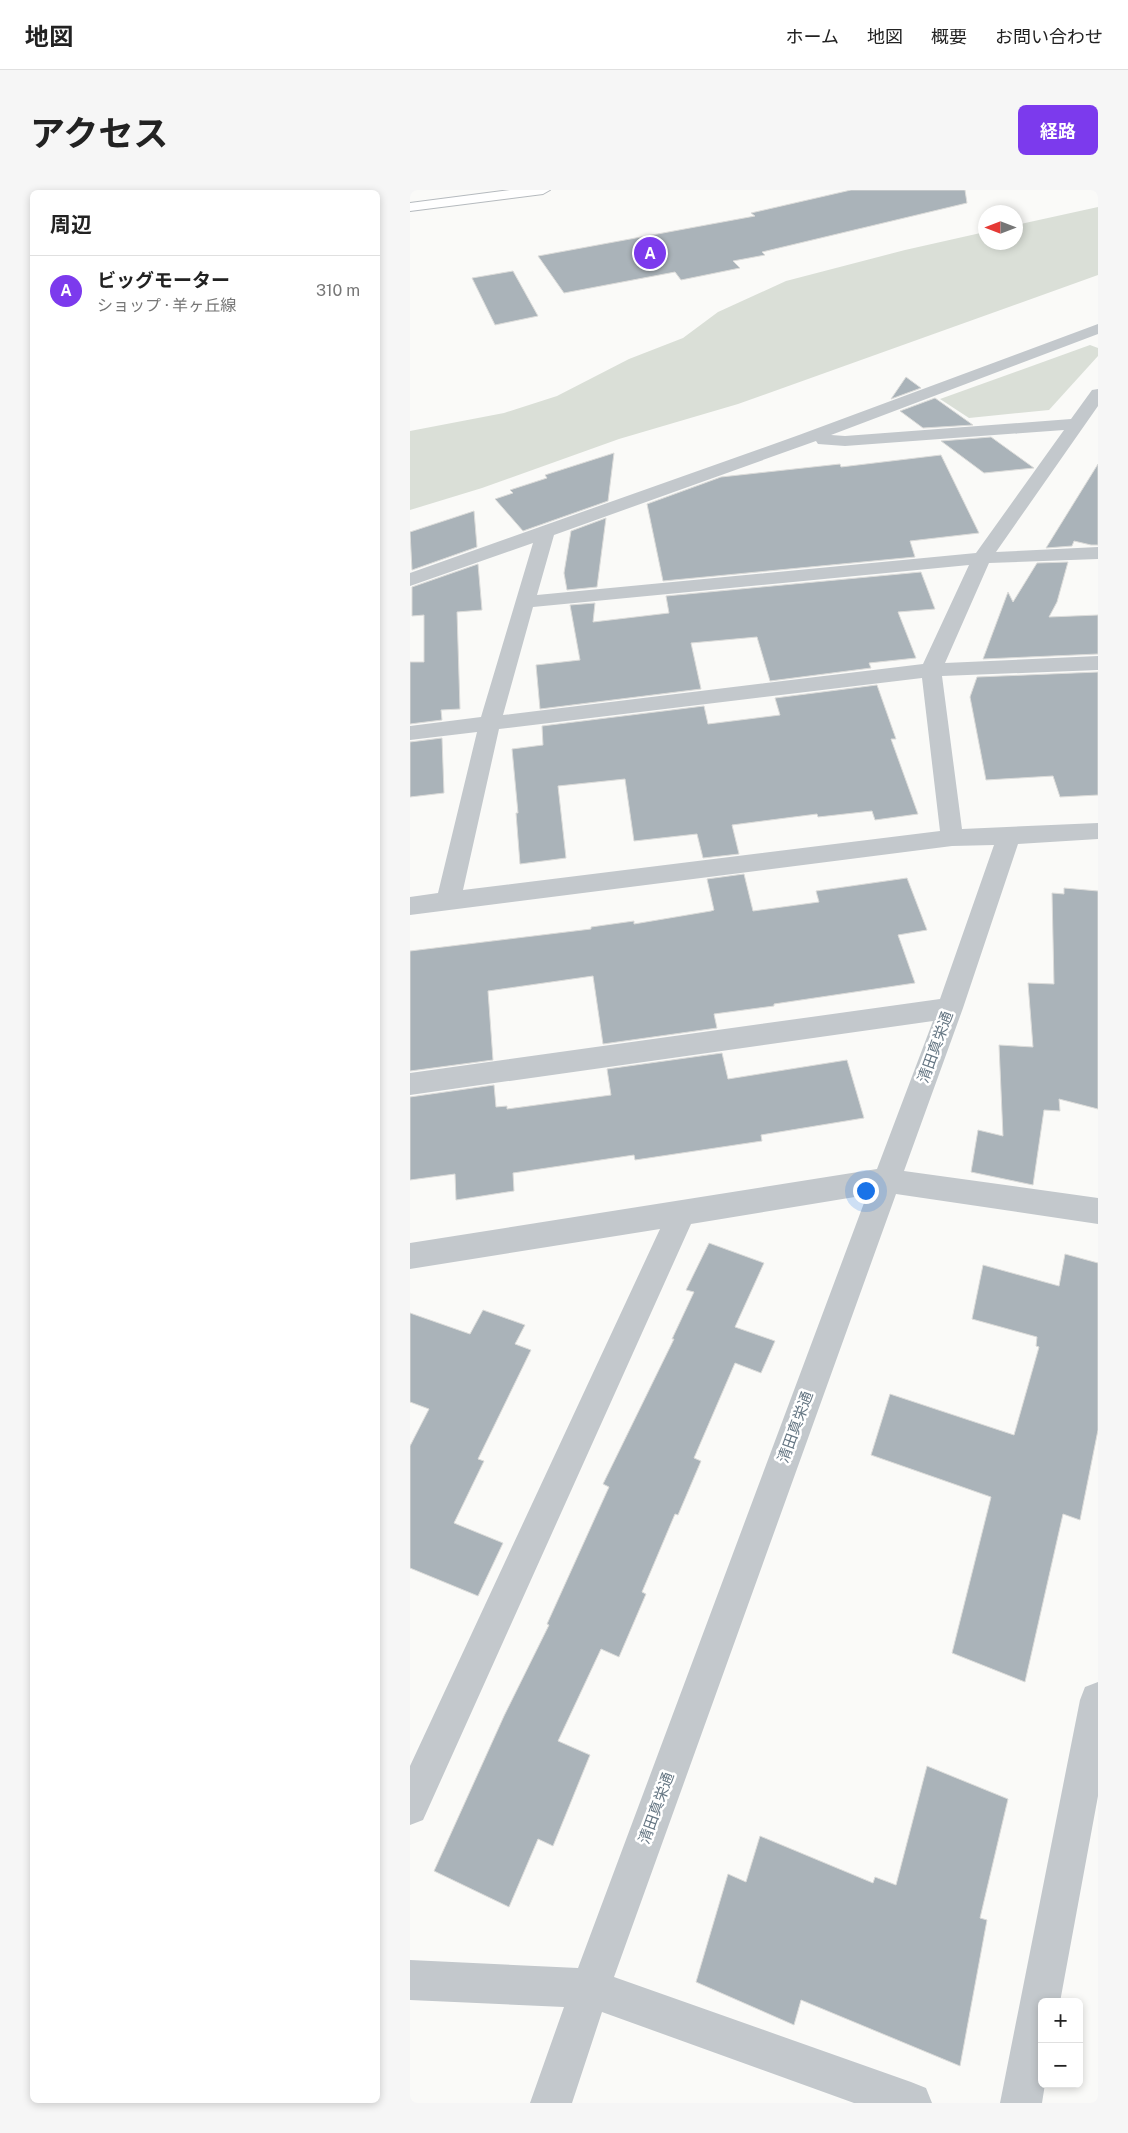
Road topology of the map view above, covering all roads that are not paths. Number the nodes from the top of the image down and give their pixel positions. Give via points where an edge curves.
1 (543, 190) edge
2 (410, 207) edge
3 (1098, 329) edge
4 (1097, 396) edge
5 (1077, 424) junction
6 (805, 439) junction
7 (545, 533) junction
8 (1098, 553) edge
9 (982, 558) junction
10 (410, 580) edge
11 (526, 602) junction
12 (1098, 663) edge
13 (931, 670) junction
14 (490, 723) junction
15 (410, 733) edge
16 (1098, 831) edge
17 (1009, 836) junction
18 (952, 838) junction
19 (448, 902) junction
20 (410, 906) edge
21 (950, 1008) junction
22 (410, 1084) edge
23 (885, 1180) junction
24 (1098, 1211) edge
25 (681, 1214) junction
26 (410, 1256) edge
27 (1098, 1700) edge
28 (410, 1807) edge
29 (410, 1980) edge
30 (590, 1988) junction
31 (551, 2103) edge
32 (911, 2103) edge
33 (1021, 2103) edge

1 - 2 main road
3 - 6 street
4 - 5 street
5 - 6 street via 845,441
5 - 9 street
6 - 7 street
7 - 10 street
7 - 11 street
8 - 9 street
9 - 11 street
9 - 13 street
11 - 14 street
12 - 13 street
13 - 14 street
13 - 18 street
14 - 15 street
14 - 19 street
16 - 17 street
17 - 18 street
17 - 21 street, 清田真栄通
18 - 19 street
19 - 20 street
21 - 22 street
21 - 23 street, 清田真栄通
23 - 24 street
23 - 25 street
23 - 30 street, 清田真栄通
25 - 26 street
25 - 28 street
27 - 33 street
29 - 30 street
30 - 31 street, 清田真栄通
30 - 32 street

